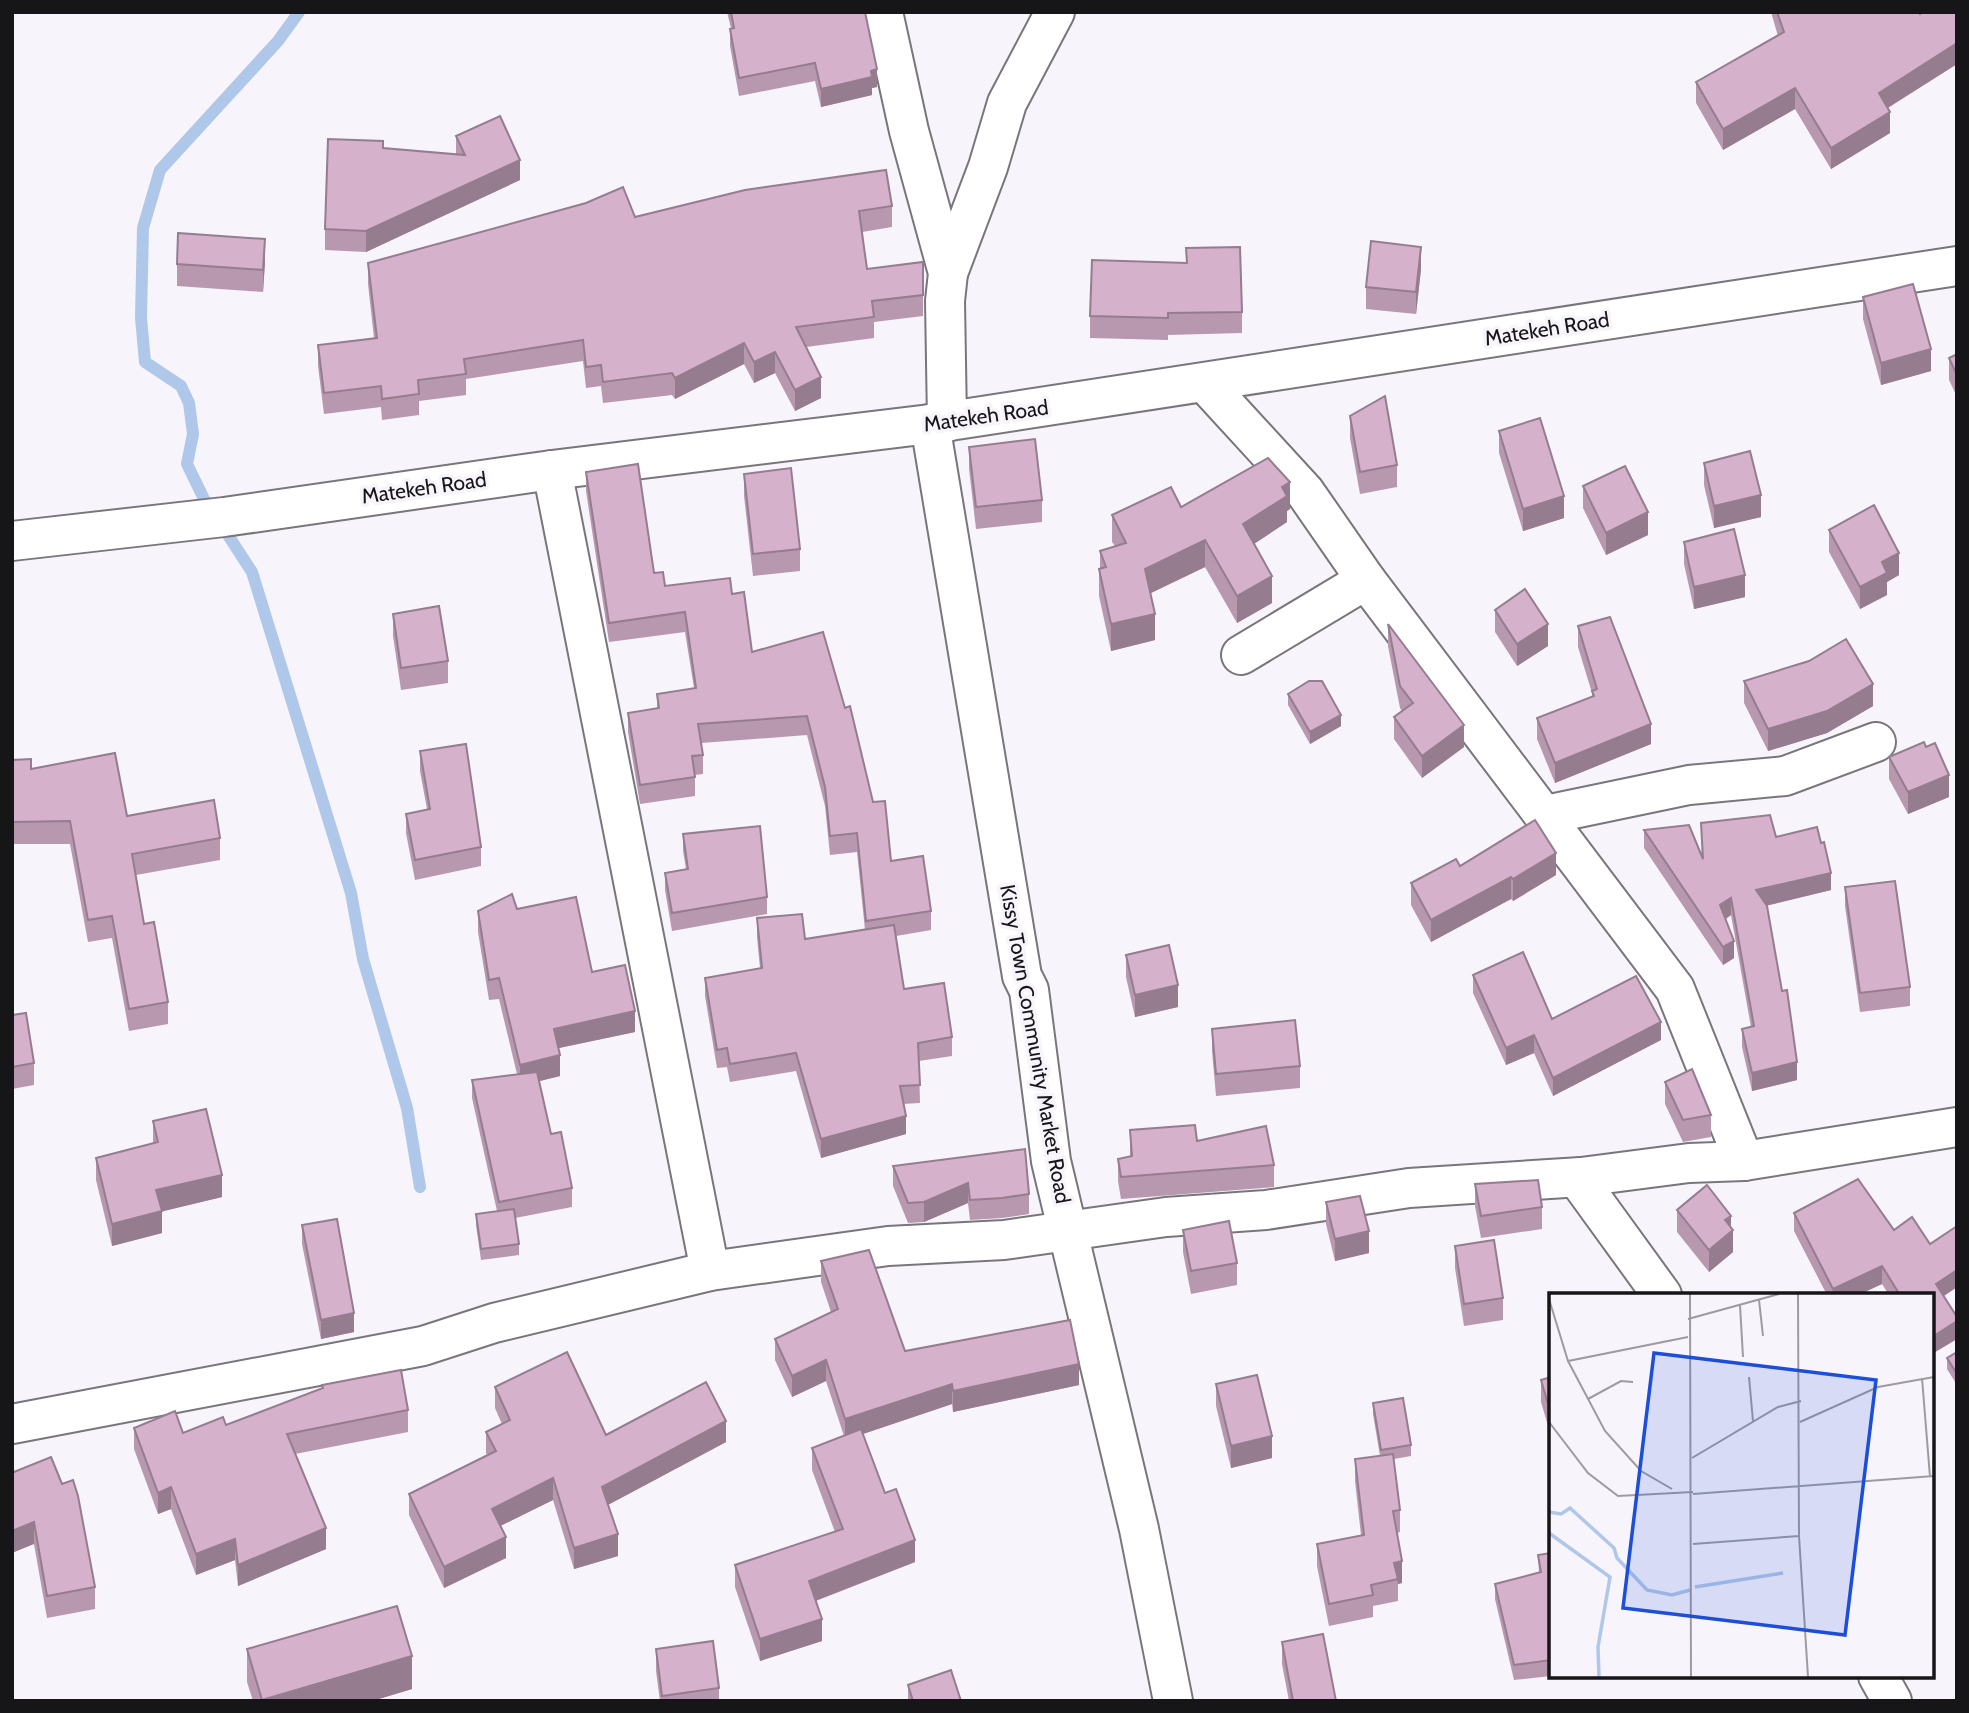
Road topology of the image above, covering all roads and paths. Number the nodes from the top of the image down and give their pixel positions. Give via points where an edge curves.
1 (883, 12) edge
2 (1055, 12) edge
3 (1957, 266) edge
4 (948, 273) junction
5 (1205, 383) junction
6 (939, 423) junction
7 (552, 470) junction
8 (12, 541) edge
9 (1366, 580) junction
10 (1241, 655) dead end
11 (1876, 741) dead end
12 (1545, 815) junction
13 (1957, 1127) edge
14 (1744, 1161) junction
15 (1581, 1177) junction
16 (1069, 1233) junction
17 (710, 1271) junction
18 (1661, 1293) edge
19 (12, 1424) edge
20 (1879, 1678) edge
21 (1173, 1701) edge
22 (1892, 1701) edge

1 - 4 street via 909,131
2 - 4 street via 1007,103
3 - 5 street, Matekeh Road
4 - 6 street, Kissy Town Community Market Road
5 - 6 street, Matekeh Road
5 - 9 street via 1305,492
6 - 7 street, Matekeh Road
6 - 16 street, Kissy Town Community Market Road via 1023,976 1029,989 1051,1161
7 - 8 street, Matekeh Road via 224,517
7 - 17 street
9 - 10 street
9 - 12 street
11 - 12 street via 1785,776 1689,785
12 - 14 street via 1675,989
13 - 14 street
14 - 15 street
15 - 16 street via 1409,1188
15 - 18 street
16 - 17 street via 915,1243
16 - 21 street, Kissy Town Community Market Road via 1139,1529
17 - 19 street via 423,1346
20 - 22 street

